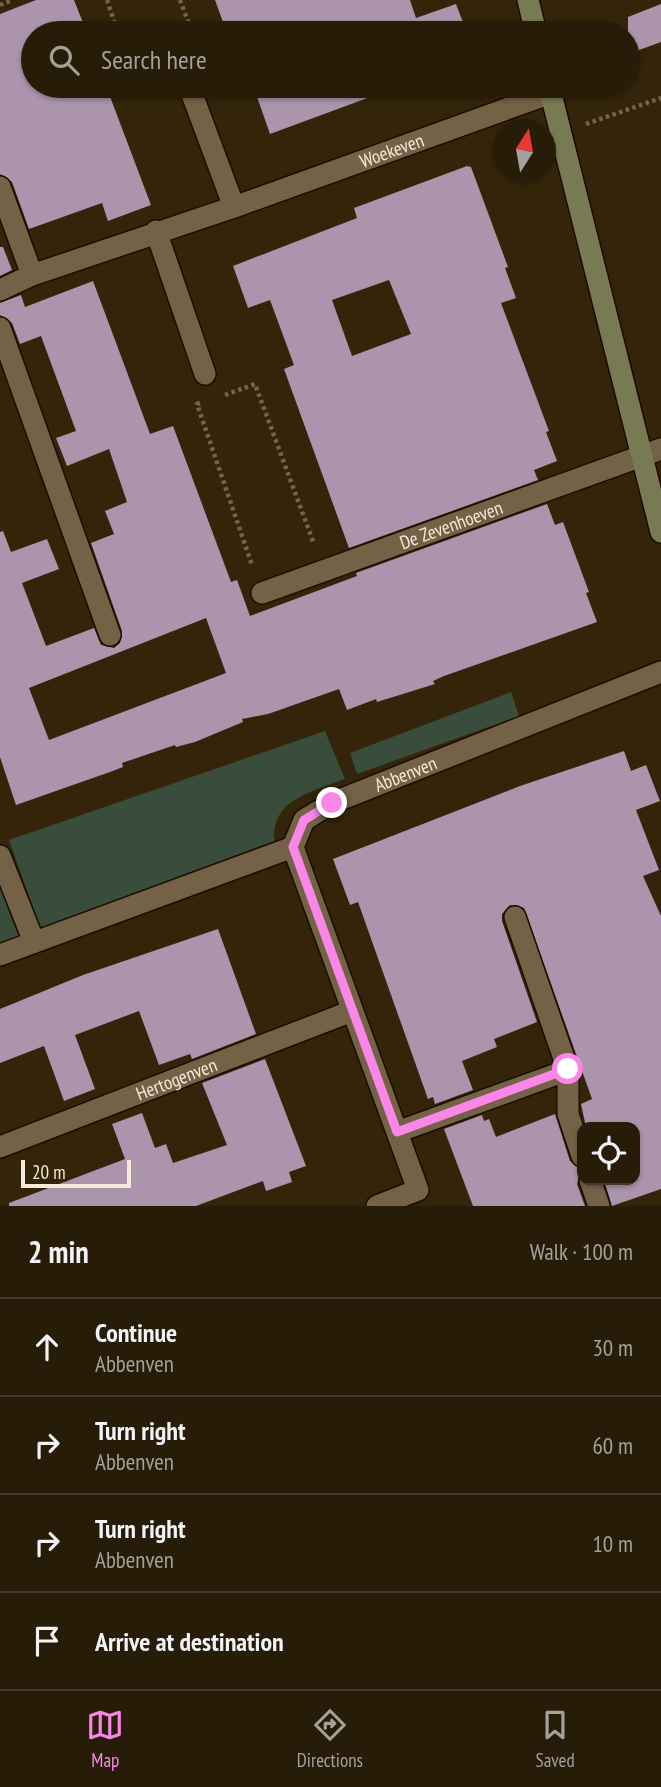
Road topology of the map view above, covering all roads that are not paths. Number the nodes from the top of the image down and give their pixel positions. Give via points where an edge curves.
1 (528, 0) edge
2 (533, 21) edge
3 (193, 98) edge
4 (526, 98) edge
5 (552, 98) edge
6 (0, 187) edge
7 (234, 207) junction
8 (156, 232) junction
9 (32, 275) junction
10 (0, 290) edge
11 (0, 328) edge
12 (205, 374) dead end
13 (651, 452) edge
14 (661, 532) edge
15 (262, 593) road end
16 (110, 635) dead end
17 (661, 672) edge
18 (293, 847) junction
19 (0, 856) edge
20 (515, 917) dead end
21 (34, 942) junction
22 (0, 954) edge
23 (352, 1011) junction
24 (568, 1069) junction
25 (397, 1132) junction
26 (577, 1141) edge
27 (0, 1147) edge
28 (592, 1185) edge
29 (377, 1206) edge
30 (599, 1206) edge

1 - 2 street
3 - 7 street
4 - 7 street, Woekeven
5 - 13 street
6 - 9 street
7 - 8 street, Woekeven
8 - 9 street, Woekeven
8 - 12 street
9 - 10 street, Woekeven
11 - 16 street
13 - 14 street
13 - 15 street, De Zevenhoeven
17 - 18 street, Abbenven via 332,803 304,820
18 - 21 street
18 - 23 street
19 - 21 street
20 - 24 street
21 - 22 street
23 - 25 street
23 - 27 street, Hertogenven
24 - 25 street
24 - 26 street via 568,1114
25 - 29 street via 418,1190
28 - 30 street

